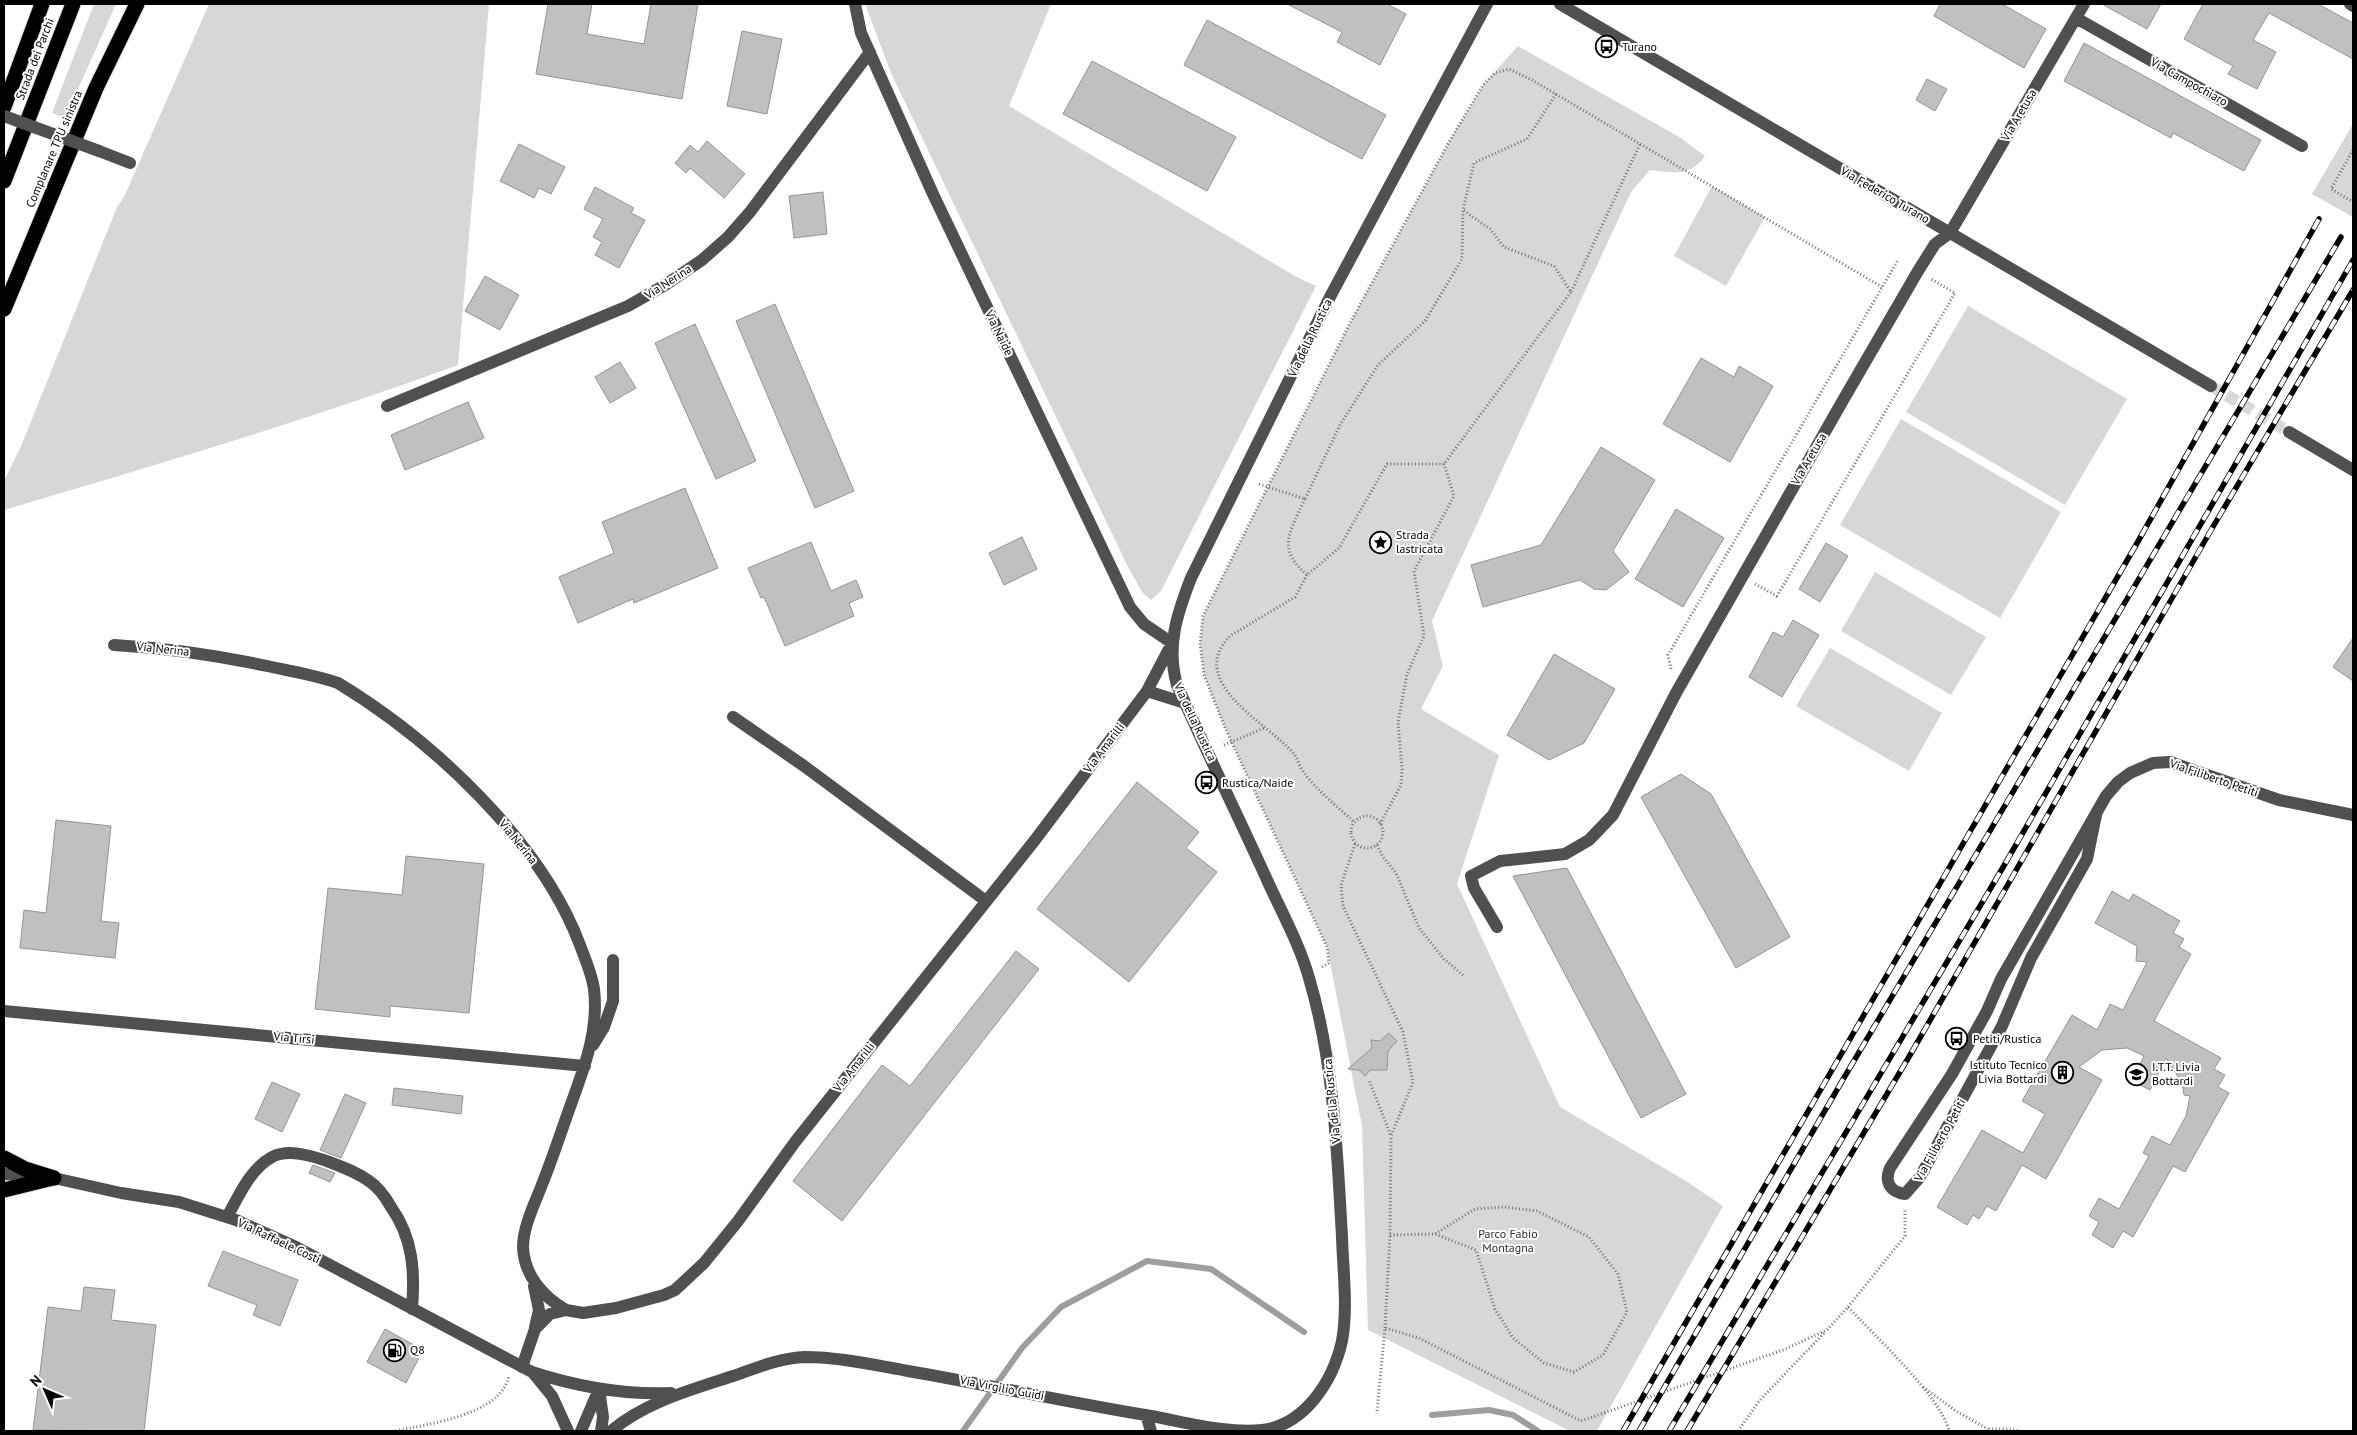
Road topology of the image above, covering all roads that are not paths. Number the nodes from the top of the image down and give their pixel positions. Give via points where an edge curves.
1 (42, 4) edge
2 (73, 4) edge
3 (137, 4) edge
4 (855, 4) edge
5 (1487, 4) edge
6 (1560, 4) edge
7 (2084, 4) edge
8 (2350, 4) edge
9 (2353, 6) edge
10 (2076, 18) junction
11 (870, 52) junction
12 (4, 107) edge
13 (4, 116) edge
14 (2302, 146) dead end
15 (130, 163) dead end
16 (4, 181) edge
17 (1950, 233) junction
18 (4, 309) edge
19 (2211, 386) tunnel mouth
20 (387, 406) dead end
21 (2289, 432) tunnel mouth
22 (2353, 470) edge
23 (1172, 643) junction
24 (114, 645) dead end
25 (1147, 691) junction
26 (1185, 703) junction
27 (733, 716) dead end
28 (2096, 815) junction
29 (2353, 815) edge
30 (986, 901) junction
31 (1497, 927) dead end
32 (613, 960) dead end
33 (4, 1011) edge
34 (591, 1050) junction
35 (585, 1066) junction
36 (4, 1158) edge
37 (4, 1174) edge
38 (54, 1178) junction
39 (4, 1190) edge
40 (227, 1217) junction
41 (532, 1278) junction
42 (412, 1308) junction
43 (566, 1310) junction
44 (535, 1329) junction
45 (522, 1367) junction
46 (599, 1389) junction
47 (682, 1393) junction
48 (1316, 1397) joint
49 (1146, 1415) junction
50 (568, 1431) edge
51 (581, 1431) edge
52 (601, 1431) edge
53 (611, 1431) edge
54 (1151, 1431) edge

1 - 12 highway, Strada dei Parchi
2 - 16 highway, Strada dei Parchi
3 - 18 highway, Complanare TPU sinistra via 96,88
4 - 11 street, Via Naide via 861,33
5 - 23 street, Via della Rustica via 1331,296 1196,569 1177,615
6 - 17 street, Via Federico Turano
7 - 10 street, Via Aretusa
8 - 9 street
10 - 14 street, Via Campochiaro
10 - 17 street, Via Aretusa
11 - 20 street, Via Nerina via 750,212 728,237 684,273 628,306
11 - 23 street, Via Naide via 933,194 1130,606 1144,624
13 - 15 street, bridge
17 - 19 street, Via Federico Turano
17 - 31 street, Via Aretusa via 1935,244 1918,271 1741,576 1613,815 1589,840 1565,854 1500,861 1471,876 1474,888
21 - 22 street
23 - 25 street, Via Amarilli
23 - 26 street, Via della Rustica via 1174,674
24 - 34 street, Via Nerina via 170,648 338,683 430,748 485,803 553,887 573,927 594,988
25 - 26 street
25 - 30 street, Via Amarilli
26 - 48 street, Via della Rustica via 1308,975 1329,1062 1344,1285 1343,1336 1327,1382
27 - 30 street
28 - 28 street, Via Filiberto Petiti via 2001,980 1952,1074 1890,1168 1888,1185 1894,1190 1905,1194 1920,1177 2002,1026 2031,958 2087,859
28 - 29 street, Via Filiberto Petiti via 2118,782 2138,768 2163,761 2177,763 2279,800
30 - 43 street, Via Amarilli via 795,1142 738,1221 690,1276 675,1290 631,1304 583,1313
32 - 34 street via 613,1001
33 - 35 street, Via Tirsi
34 - 35 street, Via Nerina
35 - 41 street, Via Nerina via 523,1242 525,1262
36 - 38 highway via 25,1170
37 - 38 street, Via Raffaele Costi
38 - 39 highway
38 - 40 street, Via Raffaele Costi via 121,1194 179,1202
40 - 42 street, Via Raffaele Costi via 296,1247
40 - 42 street via 252,1176 273,1157 287,1152 315,1157 351,1170 370,1182 386,1199 408,1236 414,1282
41 - 43 street, Via Nerina via 548,1298
41 - 44 street, Via Nerina via 539,1305
42 - 45 street, Via Raffaele Costi
43 - 44 street, Via Amarilli via 550,1314
44 - 45 street
45 - 46 street, Via Raffaele Costi via 567,1383
45 - 50 street, Via Raffaele Costi via 552,1396
46 - 47 street, Via Virgilio Guidi
46 - 51 street
46 - 52 street
47 - 49 street, Via Virgilio Guidi via 796,1358 853,1362
47 - 53 street, Via Virgilio Guidi via 643,1410
48 - 49 street, Via Virgilio Guidi via 1288,1422 1263,1430 1236,1430
49 - 54 street

